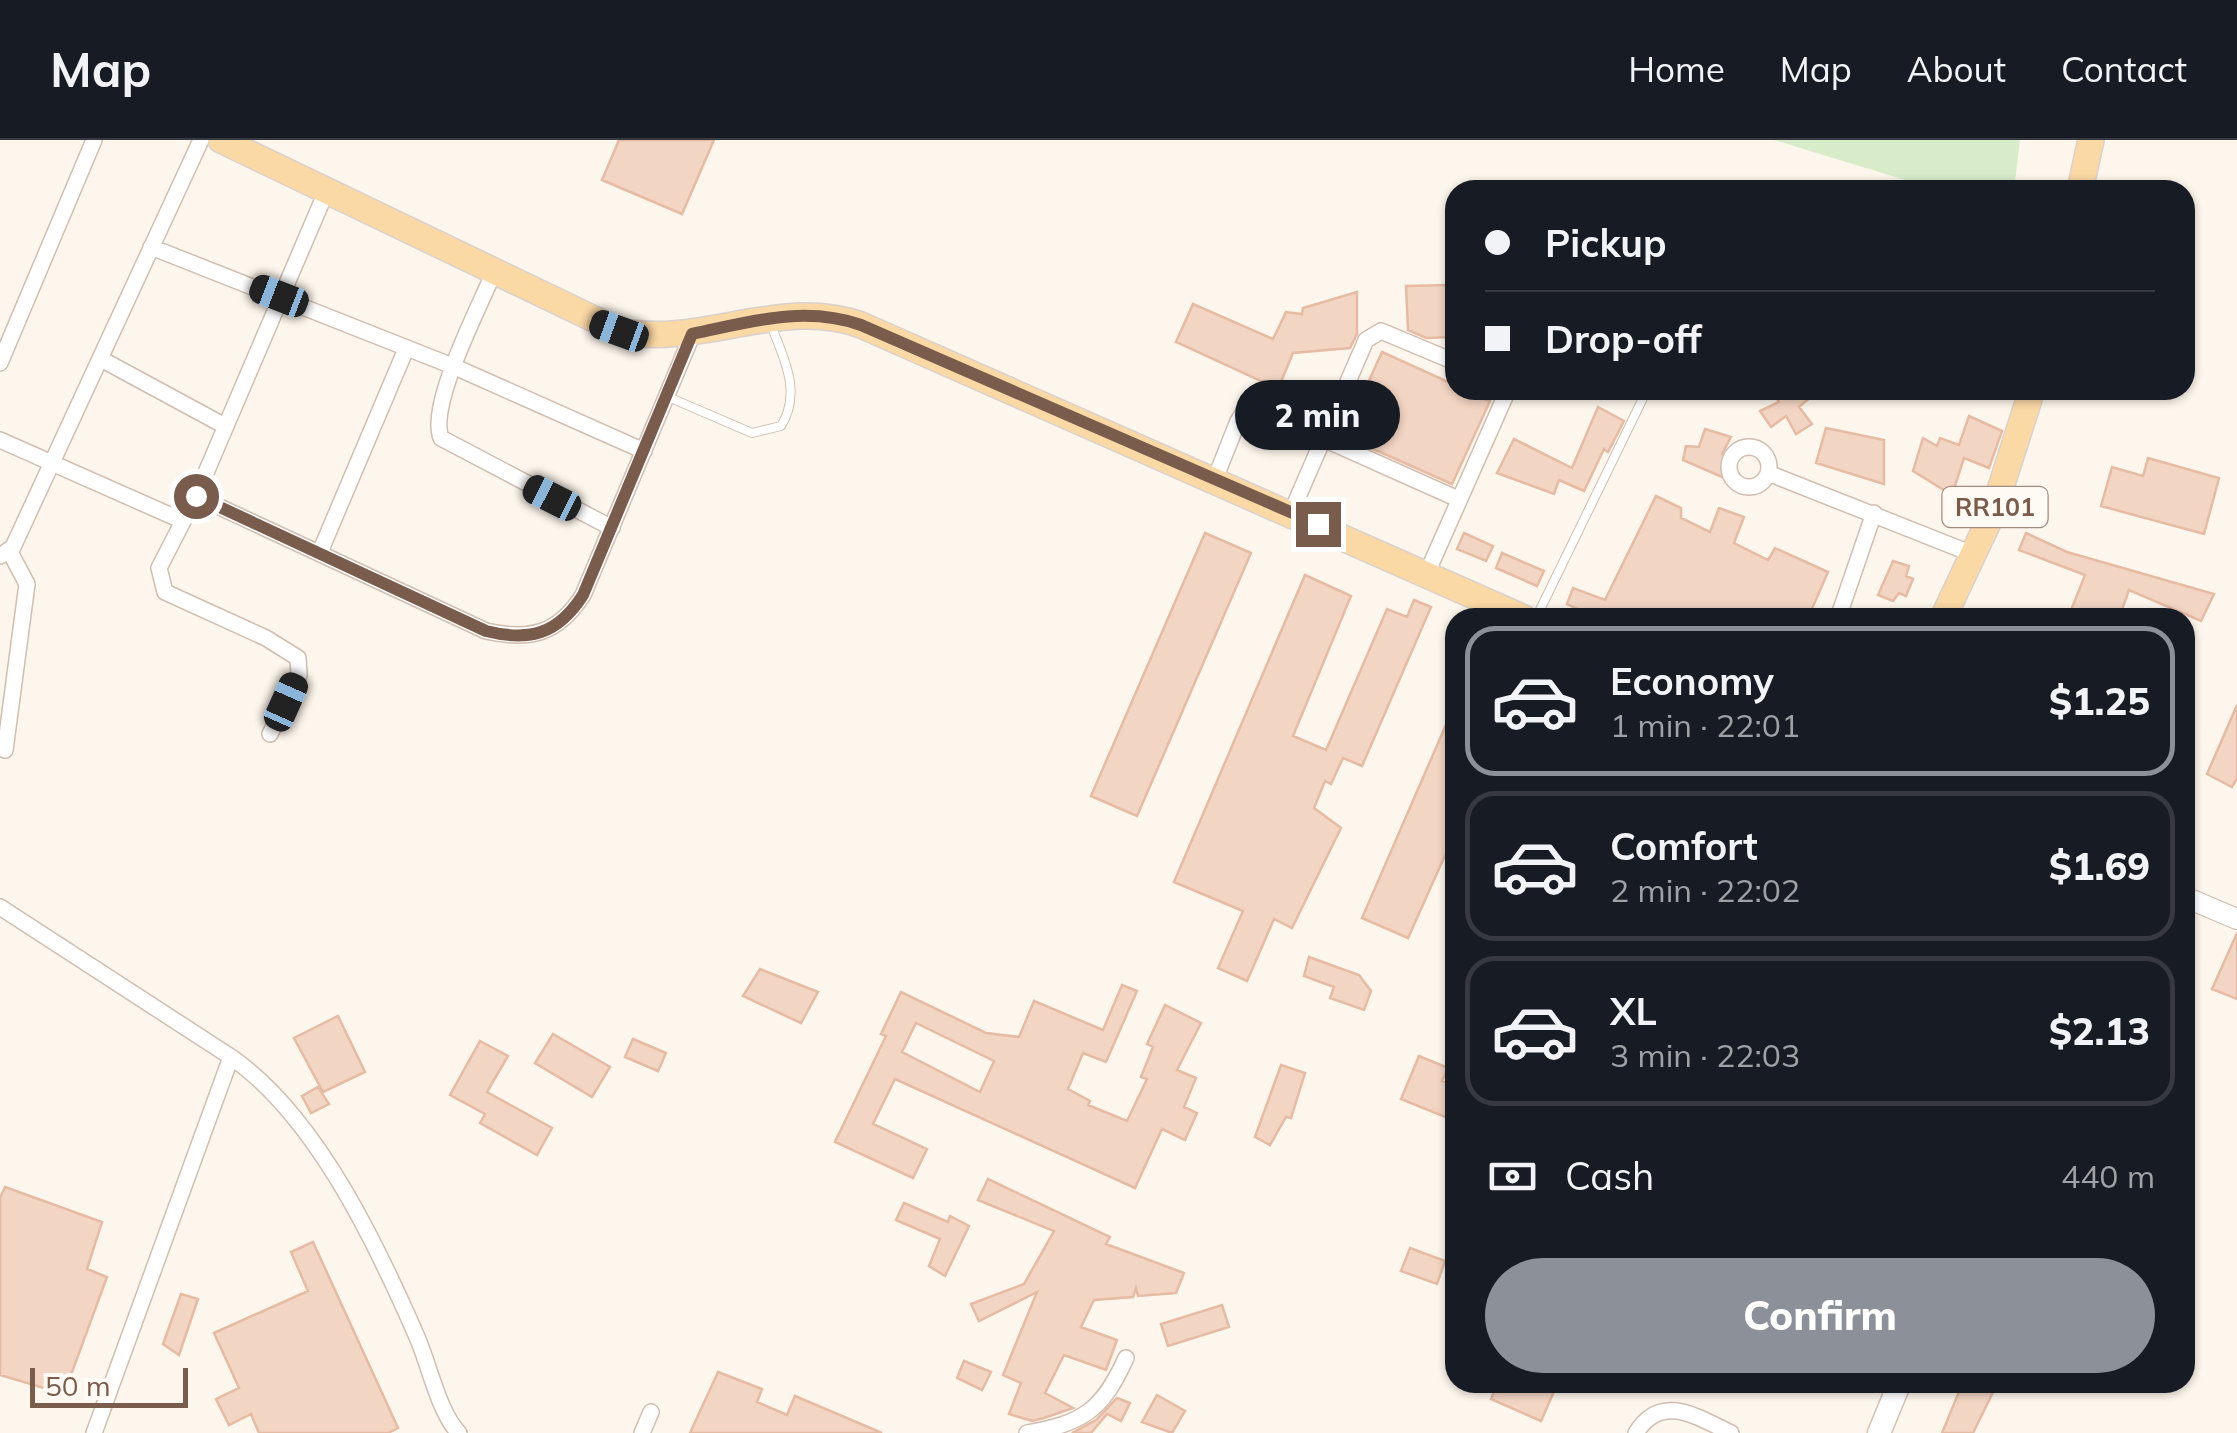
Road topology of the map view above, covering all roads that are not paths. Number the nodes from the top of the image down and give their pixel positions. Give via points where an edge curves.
1 (94, 140) edge
2 (202, 140) edge
3 (221, 140) edge
4 (2092, 140) edge
5 (2082, 180) edge
6 (326, 192) junction
7 (152, 248) junction
8 (493, 274) junction
9 (279, 296) junction
10 (768, 319) junction
11 (692, 334) junction
12 (406, 350) junction
13 (1445, 357) edge
14 (101, 359) junction
15 (0, 363) edge
16 (454, 367) junction
17 (666, 396) junction
18 (1503, 400) edge
19 (1643, 400) edge
20 (2029, 400) edge
21 (223, 425) junction
22 (1321, 435) junction
23 (0, 440) edge
24 (644, 451) junction
25 (53, 464) junction
26 (1768, 473) dead end
27 (1215, 479) junction
28 (196, 496) junction
29 (1458, 498) junction
30 (1292, 513) junction
31 (1874, 514) junction
32 (183, 521) junction
33 (612, 528) junction
34 (320, 552) junction
35 (5, 554) edge
36 (1975, 555) junction
37 (1427, 573) junction
38 (1502, 608) edge
39 (1541, 608) edge
40 (1841, 608) edge
41 (1948, 608) edge
42 (270, 734) dead end
43 (4, 750) dead end
44 (2195, 901) edge
45 (0, 907) edge
46 (2237, 918) edge
47 (231, 1057) junction
48 (1126, 1358) dead end
49 (1895, 1393) edge
50 (651, 1412) dead end
51 (94, 1433) edge
52 (459, 1433) edge
53 (642, 1433) edge
54 (1026, 1433) edge
55 (1636, 1433) edge
56 (1732, 1433) edge
57 (1879, 1433) edge

1 - 15 street
2 - 7 street
3 - 6 main road
4 - 5 main road
6 - 8 main road
6 - 9 street
7 - 9 street
7 - 14 street
8 - 11 main road via 619,331
8 - 16 street
9 - 12 street
9 - 21 street
10 - 11 main road
10 - 17 lane via 792,390 781,426 752,433
10 - 27 main road via 822,313 861,325
11 - 17 street
12 - 16 street
12 - 34 street
13 - 22 street via 1398,336 1373,334 1360,346
14 - 21 street
14 - 25 street
16 - 24 street
16 - 33 street via 439,416 441,438
17 - 24 street
18 - 29 street
19 - 39 lane
20 - 36 main road, RR101
21 - 28 street
22 - 27 street via 1250,412 1238,421
22 - 29 street
22 - 30 street
23 - 25 street
24 - 33 street
25 - 32 street
25 - 35 street
26 - 31 street
27 - 30 main road
28 - 32 street
28 - 34 street
29 - 37 street
30 - 37 main road
31 - 36 street
31 - 40 street
32 - 42 street via 159,568 165,592 266,638 300,661
33 - 34 street via 572,612 540,634 521,637 486,631
35 - 43 street via 27,584
36 - 41 main road, RR101
37 - 38 main road
44 - 46 street
45 - 47 street
47 - 51 street
47 - 52 street via 271,1089 331,1169 407,1314 437,1383 444,1420
48 - 54 street via 1108,1396 1094,1408 1056,1429
49 - 57 main road
50 - 53 street
55 - 56 street via 1650,1414 1666,1409

